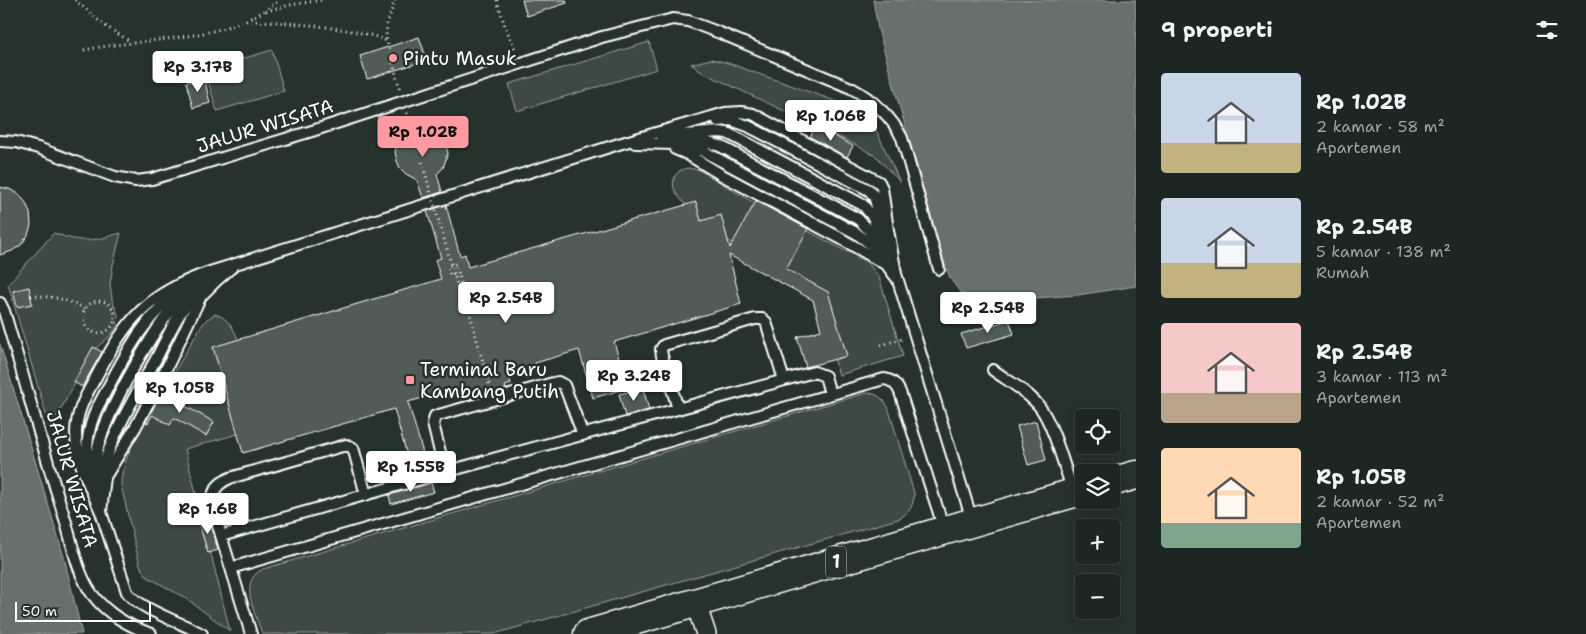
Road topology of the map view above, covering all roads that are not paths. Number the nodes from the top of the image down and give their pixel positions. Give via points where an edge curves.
1 (0, 142) edge
2 (622, 143) junction
3 (238, 263) junction
4 (938, 269) dead end
5 (897, 279) junction
6 (0, 303) edge
7 (993, 370) dead end
8 (784, 380) junction
9 (830, 394) junction
10 (678, 408) junction
11 (583, 435) junction
12 (445, 472) junction
13 (1136, 475) edge
14 (1120, 479) edge
15 (1075, 484) edge
16 (1075, 492) edge
17 (366, 495) junction
18 (101, 512) junction
19 (973, 521) junction
20 (944, 529) junction
21 (221, 536) junction
22 (231, 568) junction
23 (696, 604) junction
24 (151, 634) edge
25 (202, 634) edge
26 (250, 634) edge
27 (588, 634) edge
28 (706, 634) edge

1 - 4 lane, JALUR WISATA via 38,148 115,177 136,181 166,176 602,36 677,18 851,88 883,112 902,138
2 - 3 lane
2 - 5 lane via 668,147 688,154 872,256
2 - 5 lane via 702,141 735,153 858,219 879,243
2 - 5 lane via 709,132 732,135 866,207 877,226
2 - 5 lane via 721,120 748,126 873,193
3 - 18 lane via 201,296 166,370 105,477
3 - 18 lane via 192,296 176,320 107,456 100,477
3 - 18 lane via 195,281 168,299 151,316 126,354 97,408 88,433 88,469
3 - 18 lane via 196,276 152,300 131,320 112,347 83,401 76,431 80,464
5 - 19 lane
6 - 24 lane, JALUR WISATA via 84,581 97,601 113,615
7 - 15 lane via 1040,407
8 - 9 lane via 818,372 825,376
8 - 10 lane
8 - 10 lane via 766,322 759,318 664,345 662,356
9 - 20 lane via 884,379 897,386
9 - 22 lane
10 - 11 lane
11 - 12 lane
11 - 12 lane via 563,383 556,382 433,418
12 - 17 lane
13 - 14 highway
16 - 19 highway, 1
17 - 21 lane
17 - 21 lane via 353,448 343,446 220,483 213,492 212,503
18 - 25 lane via 124,585 131,597
19 - 20 highway, 1
20 - 23 highway, 1
21 - 22 lane
22 - 26 lane
23 - 27 highway, 1
23 - 28 street

